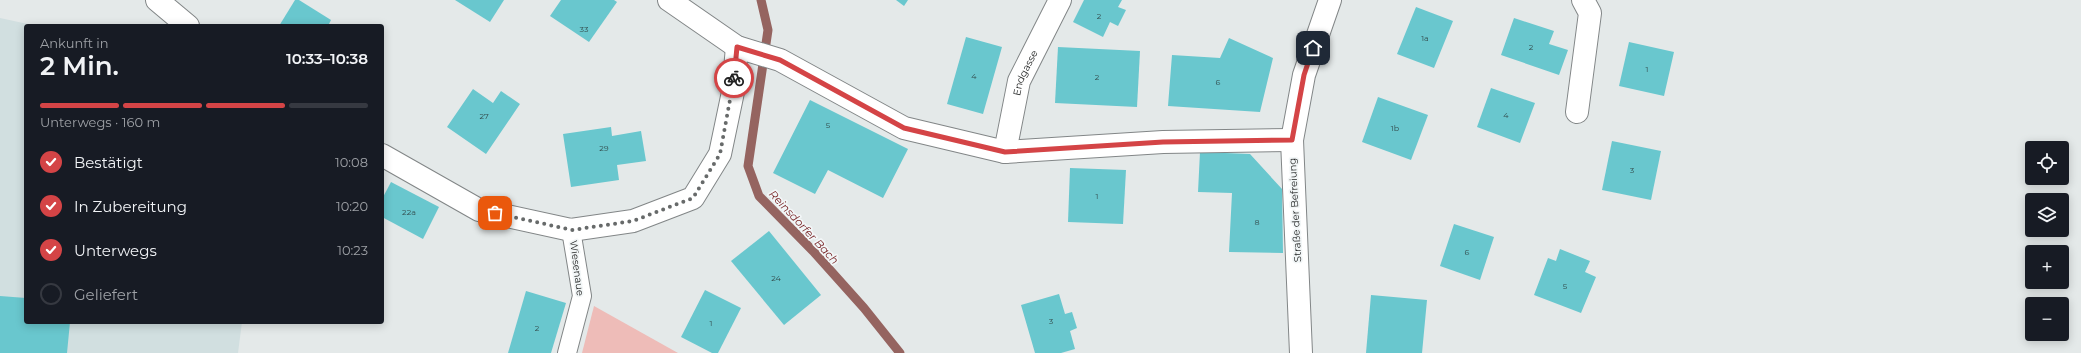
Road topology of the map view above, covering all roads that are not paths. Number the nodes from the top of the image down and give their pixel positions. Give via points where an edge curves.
1 (157, 0) edge
2 (669, 0) edge
3 (1060, 0) edge
4 (1330, 0) edge
5 (1583, 0) edge
6 (186, 24) edge
7 (737, 47) junction
8 (1577, 112) dead end
9 (1292, 140) junction
10 (1005, 152) junction
11 (384, 156) edge
12 (572, 230) junction
13 (567, 353) edge
14 (1301, 353) edge

1 - 6 street
2 - 7 street
3 - 10 street, Endgasse via 1019,81
4 - 9 street, Straße der Befreiung via 1304,75
5 - 8 street via 1590,13
7 - 10 street via 780,60 904,128
7 - 12 street via 733,92 720,154 693,198 633,221
9 - 10 street via 1163,142
9 - 14 street, Straße der Befreiung
11 - 12 street via 479,210
12 - 13 lane, Wiesenaue via 582,296

